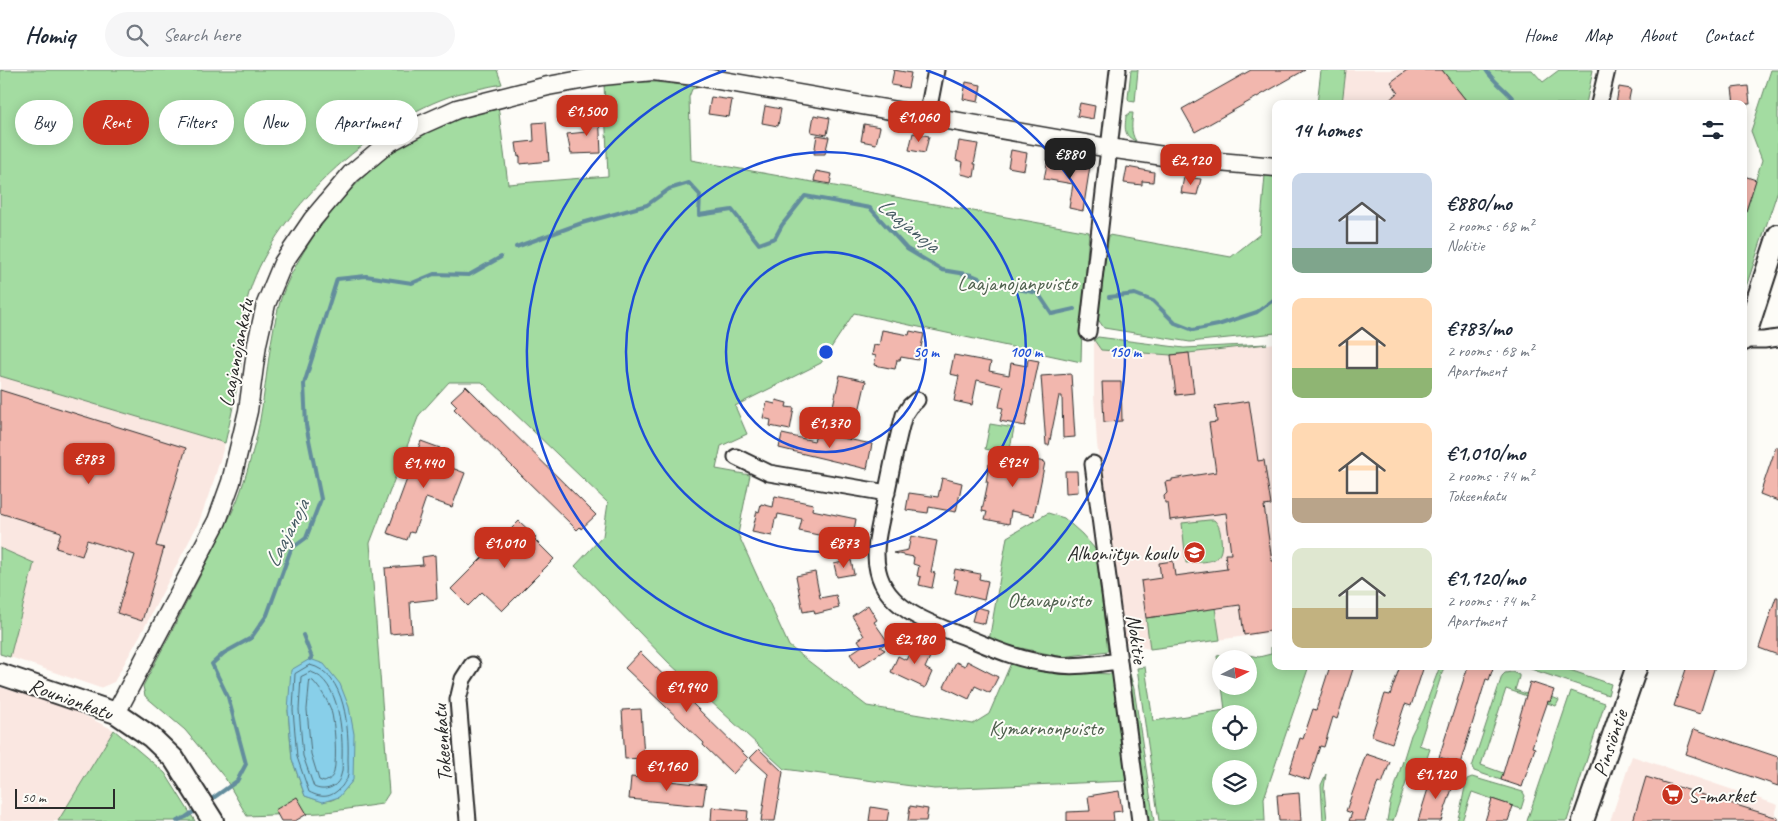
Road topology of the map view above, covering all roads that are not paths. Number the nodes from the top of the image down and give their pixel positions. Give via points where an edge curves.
1 (936, 70) edge
2 (1118, 70) edge
3 (1607, 70) edge
4 (602, 73) edge
5 (1600, 100) edge
6 (927, 117) junction
7 (1109, 148) junction
8 (1272, 167) edge
9 (1778, 236) edge
10 (1747, 331) edge
11 (1088, 332) dead end
12 (1778, 338) edge
13 (1747, 340) edge
14 (918, 400) dead end
15 (736, 458) dead end
16 (1093, 464) dead end
17 (887, 493) junction
18 (1119, 661) junction
19 (472, 665) dead end
20 (1636, 670) edge
21 (0, 674) edge
22 (116, 713) junction
23 (212, 818) edge
24 (468, 821) edge
25 (1140, 821) edge
26 (1583, 821) edge

1 - 6 street
2 - 7 street
3 - 5 street
4 - 6 street, Laajanojankatu via 673,73
4 - 22 street, Laajanojankatu via 457,109 421,125 388,144 351,174 313,219 283,263 266,304 242,440 217,521
6 - 7 street, Laajanojankatu
7 - 8 street, Laajanojankatu
7 - 11 street
9 - 10 main road
12 - 13 street
14 - 17 street via 904,415
15 - 17 street via 769,473
16 - 18 street, Nokitie
17 - 18 street via 876,547 878,572 888,592 915,615 1016,658 1053,665
18 - 25 street, Nokitie
19 - 24 street, Tokeenkatu via 463,679 458,700
20 - 26 main road, Pinsiöntie
21 - 22 main road, Rounionkatu
22 - 23 main road, Rounionkatu via 174,759

